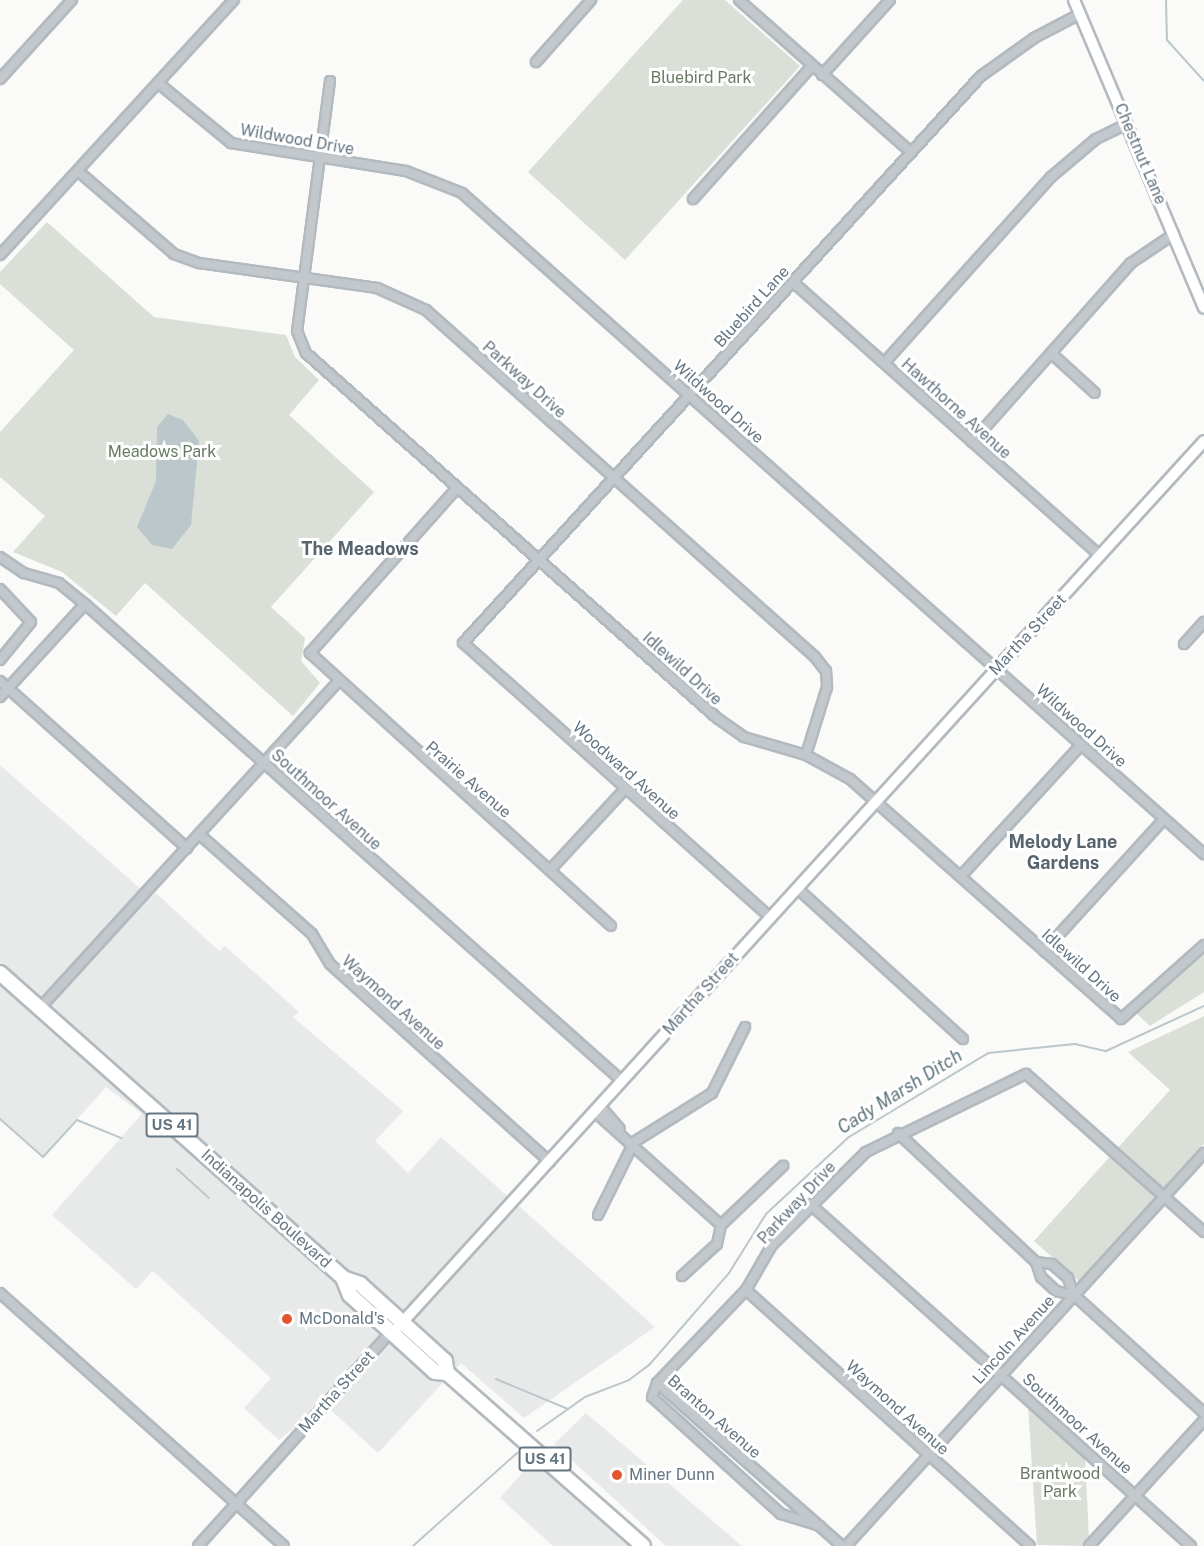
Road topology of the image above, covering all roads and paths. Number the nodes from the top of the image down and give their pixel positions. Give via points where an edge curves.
1 (72, 0) edge
2 (234, 0) edge
3 (591, 0) edge
4 (739, 0) edge
5 (890, 0) edge
6 (1074, 0) edge
7 (1080, 14) junction
8 (536, 62) dead end
9 (812, 66) junction
10 (822, 75) junction
11 (0, 79) edge
12 (330, 81) dead end
13 (158, 83) junction
14 (1127, 124) junction
15 (911, 152) junction
16 (320, 159) junction
17 (78, 171) junction
18 (693, 199) dead end
19 (1174, 234) junction
20 (0, 255) edge
21 (304, 278) junction
22 (793, 282) junction
23 (1204, 308) edge
24 (1051, 353) junction
25 (885, 362) junction
26 (1095, 393) dead end
27 (690, 395) junction
28 (1204, 441) edge
29 (972, 442) junction
30 (614, 479) junction
31 (457, 488) junction
32 (0, 556) edge
33 (1100, 556) junction
34 (539, 561) junction
35 (0, 589) edge
36 (85, 604) junction
37 (1204, 622) edge
38 (464, 643) joint
39 (1184, 644) dead end
40 (0, 660) edge
41 (997, 669) junction
42 (0, 681) edge
43 (338, 682) junction
44 (8, 688) junction
45 (0, 697) edge
46 (1081, 745) junction
47 (806, 755) junction
48 (264, 763) junction
49 (625, 789) junction
50 (877, 801) junction
51 (1164, 819) junction
52 (200, 834) junction
53 (187, 848) junction
54 (1204, 854) edge
55 (550, 870) junction
56 (961, 876) junction
57 (798, 889) junction
58 (771, 918) junction
59 (611, 926) dead end
60 (1204, 945) edge
61 (1044, 951) junction
62 (0, 973) edge
63 (40, 1008) junction
64 (744, 1026) dead end
65 (963, 1039) dead end
66 (622, 1082) junction
67 (598, 1109) junction
68 (898, 1133) junction
69 (634, 1142) junction
70 (1204, 1153) edge
71 (550, 1162) junction
72 (783, 1166) dead end
73 (1164, 1196) junction
74 (810, 1204) junction
75 (598, 1215) dead end
76 (721, 1225) junction
77 (1204, 1232) edge
78 (1036, 1262) junction
79 (682, 1276) dead end
80 (343, 1278) junction
81 (746, 1290) junction
82 (0, 1293) edge
83 (1074, 1295) junction
84 (403, 1323) junction
85 (391, 1332) junction
86 (447, 1373) junction
87 (1002, 1374) junction
88 (657, 1383) junction
89 (1204, 1413) edge
90 (1204, 1420) edge
91 (929, 1455) junction
92 (1135, 1495) junction
93 (236, 1503) junction
94 (820, 1526) junction
95 (198, 1546) edge
96 (284, 1546) edge
97 (642, 1546) edge
98 (844, 1546) edge
99 (1030, 1546) edge
100 (1089, 1546) edge
101 (1191, 1546) edge

1 - 11 street
2 - 13 street
3 - 8 street
4 - 9 street
5 - 10 street
6 - 7 street, Chestnut Lane
7 - 14 street, Chestnut Lane
7 - 15 street, Bluebird Lane via 1035,38 981,76
9 - 10 street
9 - 18 street
10 - 15 street
12 - 16 street
13 - 16 street, Wildwood Drive via 231,143
13 - 17 street
14 - 19 street, Chestnut Lane
14 - 25 street via 1096,139 1051,177
15 - 22 street, Bluebird Lane
16 - 21 street
16 - 27 street, Wildwood Drive via 425,175 462,193
17 - 20 street
17 - 21 street, Parkway Drive via 174,254 199,263
19 - 23 street, Chestnut Lane
19 - 24 street via 1131,263
21 - 30 street, Parkway Drive via 377,288 411,301
21 - 31 street, Idlewild Drive via 299,343
22 - 25 street, Hawthorne Avenue
22 - 27 street, Bluebird Lane
24 - 26 street
24 - 29 street
25 - 29 street, Hawthorne Avenue
27 - 30 street, Bluebird Lane
27 - 41 street, Wildwood Drive
28 - 33 street, Martha Street
29 - 33 street, Hawthorne Avenue
30 - 34 street, Bluebird Lane
30 - 47 street, Parkway Drive via 826,671 827,687
31 - 34 street, Idlewild Drive
31 - 43 street, Prairie Avenue via 310,653
32 - 36 street, Southmoor Avenue via 24,573 59,584
33 - 41 street, Martha Street
34 - 38 street, Bluebird Lane
34 - 47 street, Idlewild Drive via 717,718 762,746
35 - 40 street via 31,621
36 - 44 street
36 - 48 street, Southmoor Avenue
37 - 39 street
38 - 49 street, Woodward Avenue
41 - 46 street, Wildwood Drive
41 - 50 street, Martha Street
42 - 44 street
43 - 48 street
43 - 55 street, Prairie Avenue
44 - 45 street
44 - 53 street
46 - 51 street, Wildwood Drive
46 - 56 street
47 - 50 street, Idlewild Drive
48 - 52 street
48 - 66 street, Southmoor Avenue
49 - 55 street
49 - 58 street, Woodward Avenue
50 - 56 street, Idlewild Drive
50 - 57 street, Martha Street
51 - 54 street, Wildwood Drive
51 - 61 street
52 - 53 street
52 - 71 street, Waymond Avenue via 312,934 330,964
53 - 63 street
55 - 59 street, Prairie Avenue
56 - 61 street, Idlewild Drive
57 - 58 street, Martha Street
57 - 65 street
58 - 66 street, Martha Street
60 - 61 street, Idlewild Drive via 1121,1019
62 - 63 highway, Indianapolis Boulevard / US 41
63 - 80 highway, Indianapolis Boulevard / US 41
64 - 69 street via 712,1093
66 - 67 street, Martha Street
67 - 69 street
67 - 71 street, Martha Street
68 - 73 street, Parkway Drive via 1026,1074
68 - 74 street, Parkway Drive via 866,1152
68 - 78 street
69 - 75 street
69 - 76 street
70 - 73 street, Lincoln Avenue
71 - 84 street, Martha Street
72 - 76 street
73 - 77 street
73 - 83 street, Lincoln Avenue
74 - 81 street, Parkway Drive via 772,1245
74 - 87 street, Southmoor Avenue
76 - 79 street via 717,1244
78 - 83 street via 1041,1277 1056,1291
78 - 83 street via 1052,1264 1068,1278
80 - 84 highway, Indianapolis Boulevard / US 41 via 360,1284
80 - 85 highway, Indianapolis Boulevard / US 41 via 350,1295
81 - 88 street, Parkway Drive
81 - 91 street, Waymond Avenue
82 - 93 street
83 - 87 street, Lincoln Avenue
83 - 89 street
84 - 85 street, Martha Street
84 - 86 highway, Indianapolis Boulevard / US 41 via 445,1361
85 - 86 highway, Indianapolis Boulevard / US 41 via 435,1372
85 - 93 street, Martha Street
86 - 97 highway, Indianapolis Boulevard / US 41
87 - 91 street, Lincoln Avenue
87 - 92 street, Southmoor Avenue
88 - 94 street, Branton Avenue
88 - 94 street, Branton Avenue via 652,1397 658,1405 746,1483 787,1517
90 - 92 street
91 - 98 street, Lincoln Avenue
91 - 99 street, Waymond Avenue
92 - 100 street
92 - 101 street, Southmoor Avenue
93 - 95 street, Martha Street
93 - 96 street
94 - 98 street, Branton Avenue

